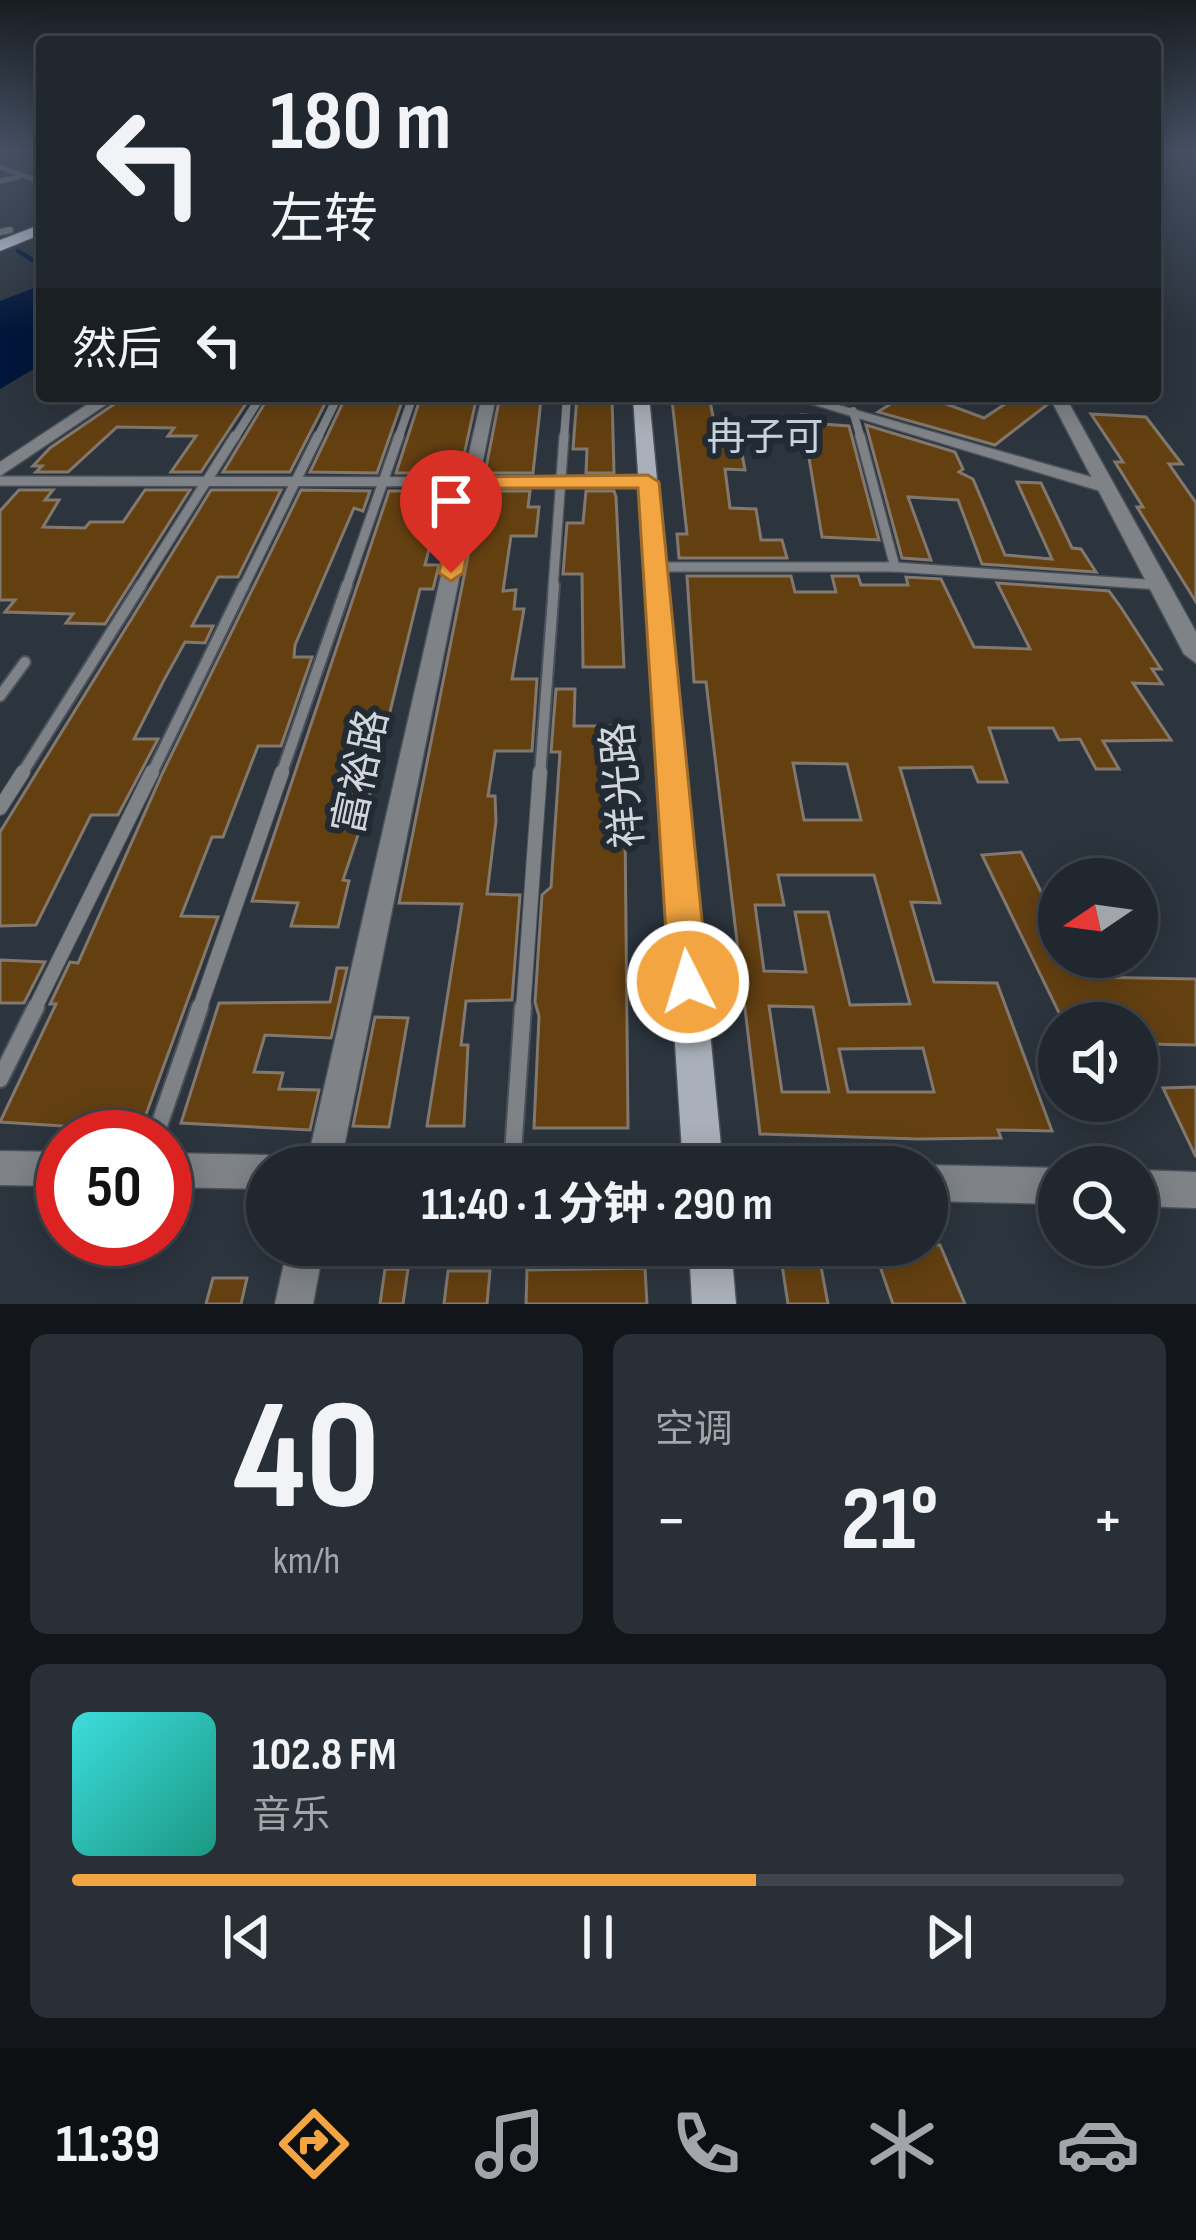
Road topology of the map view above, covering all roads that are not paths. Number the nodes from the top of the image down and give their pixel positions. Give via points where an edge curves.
1 (0, 232) edge
2 (36, 233) edge
3 (16, 234) junction
4 (0, 246) edge
5 (102, 402) edge
6 (257, 402) edge
7 (335, 402) edge
8 (411, 402) edge
9 (488, 402) edge
10 (567, 402) edge
11 (641, 402) edge
12 (816, 402) edge
13 (1060, 402) edge
14 (853, 411) junction
15 (0, 470) edge
16 (0, 481) edge
17 (209, 481) junction
18 (297, 481) junction
19 (384, 481) junction
20 (471, 481) junction
21 (562, 482) junction
22 (648, 482) junction
23 (1106, 487) junction
24 (655, 567) junction
25 (895, 567) junction
26 (1159, 585) junction
27 (1196, 654) edge
28 (26, 662) dead end
29 (0, 696) edge
30 (0, 808) edge
31 (0, 1079) edge
32 (164, 1110) edge
33 (328, 1146) edge
34 (514, 1146) edge
35 (701, 1146) edge
36 (0, 1168) edge
37 (36, 1169) edge
38 (192, 1171) edge
39 (246, 1172) edge
40 (948, 1184) edge
41 (1038, 1186) edge
42 (1158, 1189) edge
43 (1196, 1190) edge
44 (302, 1266) edge
45 (711, 1266) edge
46 (294, 1304) edge
47 (714, 1304) edge

1 - 3 lane
2 - 3 highway
3 - 4 highway
5 - 15 street
6 - 17 lane
7 - 18 lane
8 - 19 lane
9 - 20 street, 富裕路
10 - 21 lane
11 - 22 main road, 祥光路
12 - 14 street
13 - 23 street
14 - 23 street
14 - 25 lane
16 - 17 lane
17 - 18 lane
17 - 30 lane
18 - 19 lane
18 - 31 lane
19 - 20 lane
19 - 32 lane
20 - 21 lane
20 - 33 street, 富裕路
21 - 22 lane
21 - 34 lane
22 - 24 main road, 祥光路
23 - 26 street
24 - 25 lane
24 - 35 main road, 祥光路
25 - 26 lane
26 - 27 street
28 - 29 lane
36 - 37 street
38 - 39 street
40 - 41 street
42 - 43 street
44 - 46 street
45 - 47 main road

